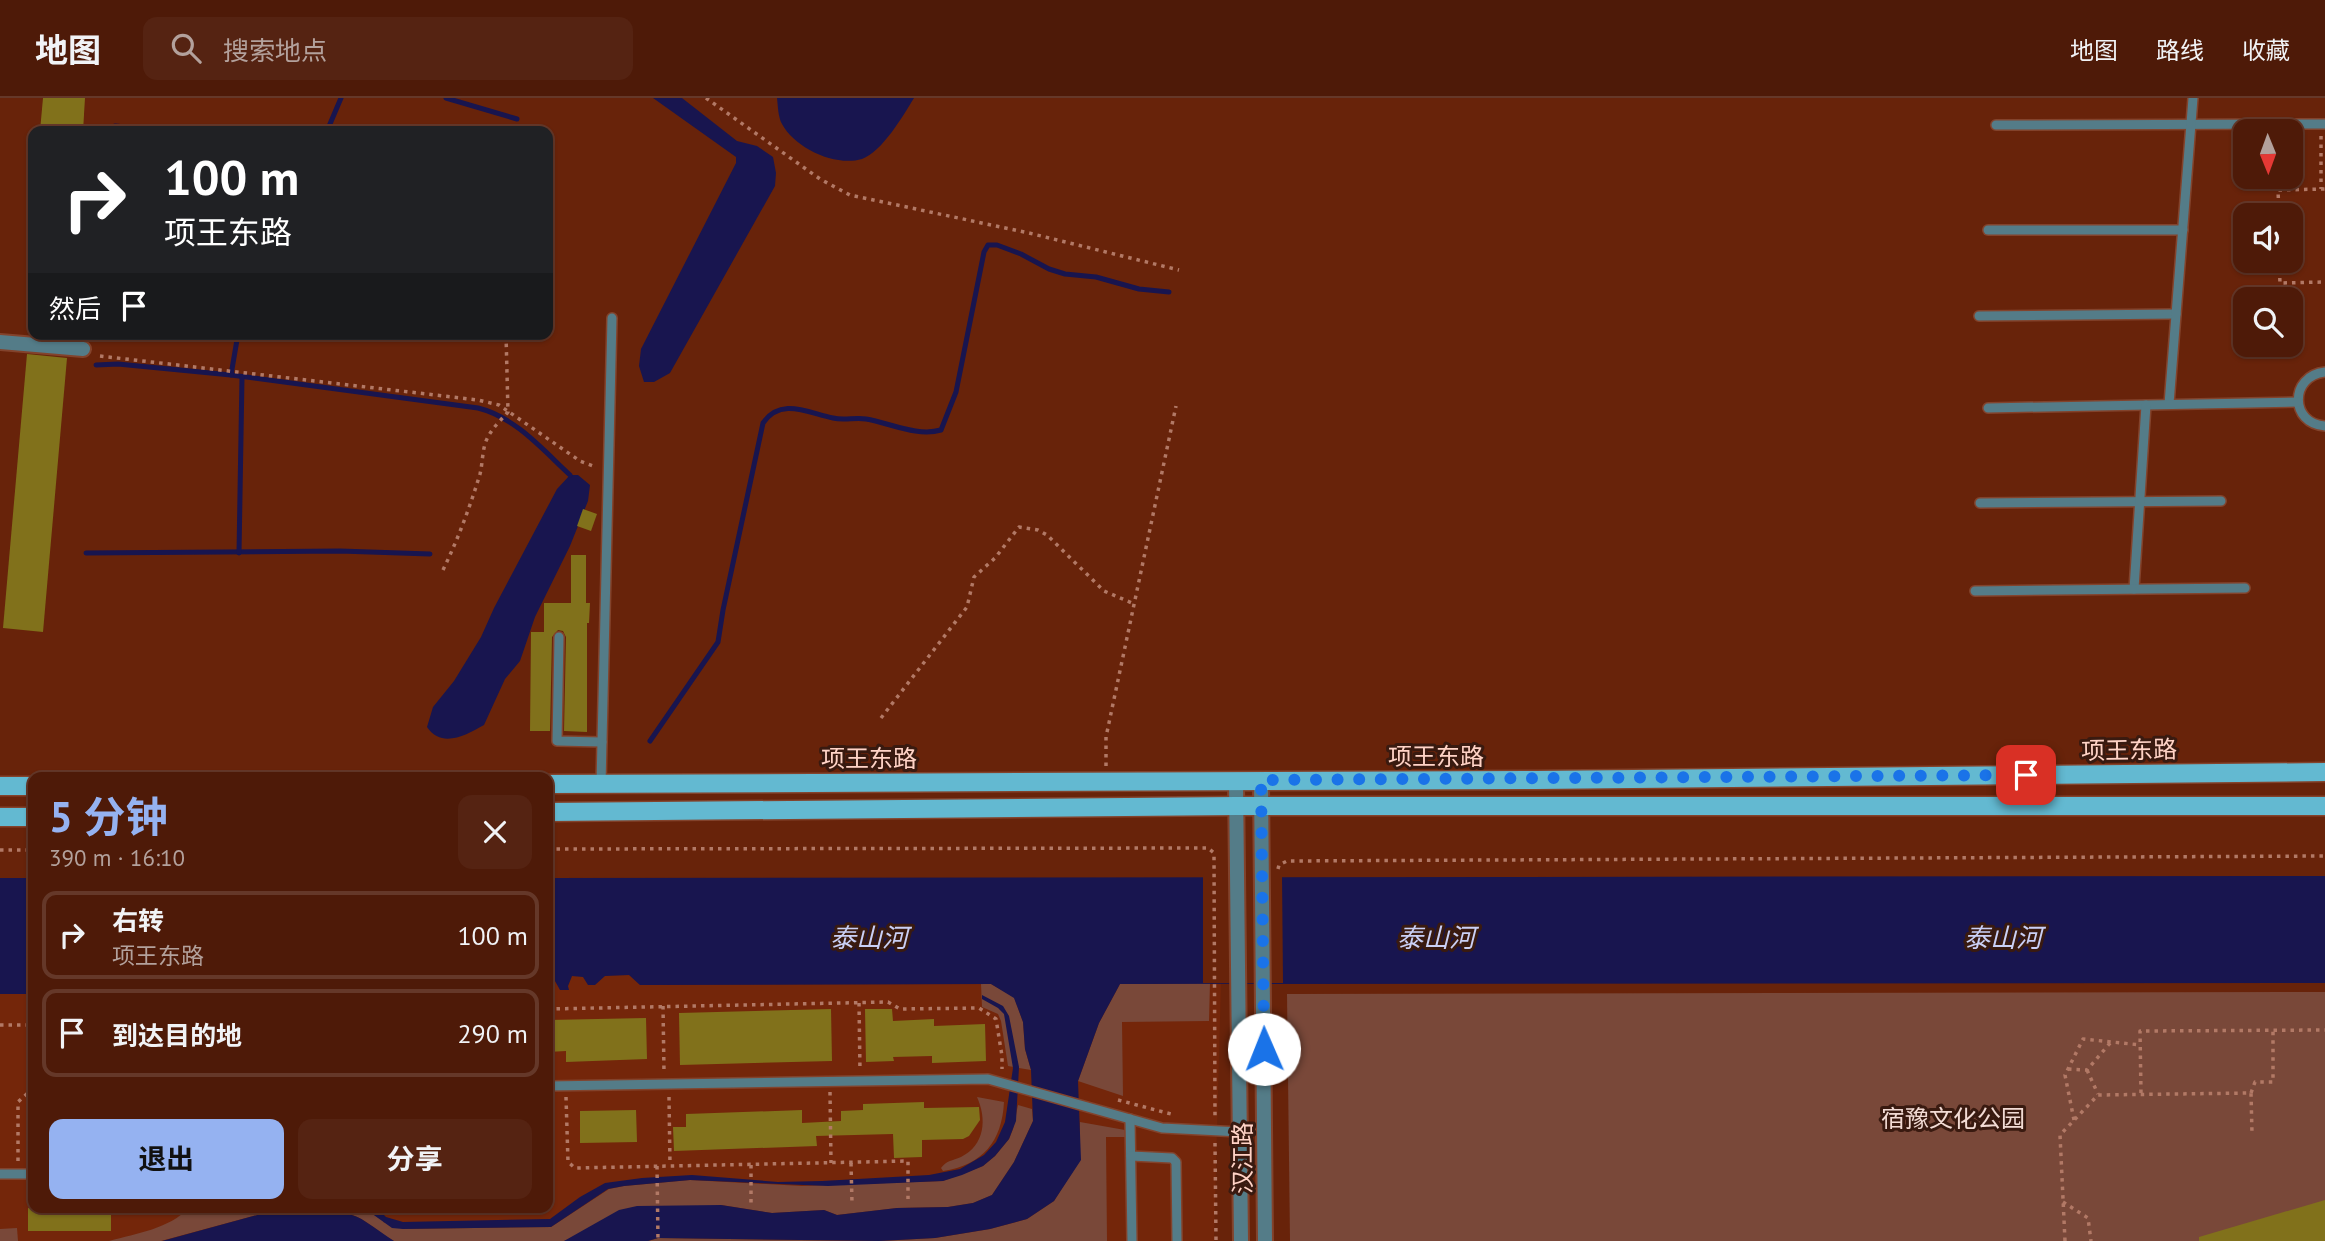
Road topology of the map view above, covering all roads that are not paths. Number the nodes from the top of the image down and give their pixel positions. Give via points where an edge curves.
1 (2193, 98) edge
2 (2191, 123) junction
3 (2323, 124) edge
4 (1996, 125) dead end
5 (1988, 230) dead end
6 (2183, 230) junction
7 (2176, 314) junction
8 (1979, 316) dead end
9 (612, 318) dead end
10 (0, 342) edge
11 (83, 349) dead end
12 (2325, 372) edge
13 (2298, 402) junction
14 (2169, 404) junction
15 (2146, 405) junction
16 (1988, 408) dead end
17 (2325, 426) edge
18 (2140, 501) junction
19 (2221, 501) dead end
20 (1980, 502) dead end
21 (2245, 588) dead end
22 (2134, 589) junction
23 (1975, 591) dead end
24 (559, 637) dead end
25 (602, 741) junction
26 (2325, 772) edge
27 (1261, 780) junction
28 (1236, 781) junction
29 (553, 784) edge
30 (601, 784) junction
31 (0, 786) edge
32 (28, 786) edge
33 (1236, 806) junction
34 (1262, 806) junction
35 (2325, 806) edge
36 (553, 812) edge
37 (0, 817) edge
38 (28, 817) edge
39 (553, 1088) edge
40 (1130, 1119) junction
41 (1240, 1132) junction
42 (1130, 1156) junction
43 (0, 1174) edge
44 (28, 1174) edge
45 (1132, 1241) edge
46 (1177, 1241) edge
47 (1241, 1241) edge
48 (1265, 1241) edge

1 - 2 lane
2 - 3 lane
2 - 4 lane
2 - 6 lane
5 - 6 lane
6 - 7 lane
7 - 8 lane
7 - 14 lane
9 - 25 lane
10 - 11 street
12 - 13 lane via 2304,382
13 - 14 lane
13 - 17 lane via 2304,416
14 - 15 lane
15 - 16 lane
15 - 18 lane
18 - 19 lane
18 - 20 lane
18 - 22 lane
21 - 22 lane
22 - 23 lane
24 - 25 lane via 557,741
25 - 30 lane
26 - 27 main road, 项王东路
27 - 28 main road, 项王东路
27 - 34 street, 汉江路
28 - 30 main road, 项王东路
28 - 33 street, 汉江路
29 - 30 main road, 项王东路
31 - 32 main road
33 - 34 main road, 项王东路
33 - 36 main road, 项王东路
33 - 41 street, 汉江路
34 - 35 main road, 项王东路
34 - 48 street, 汉江路
37 - 38 main road
39 - 40 lane via 988,1079
40 - 41 lane via 1162,1128
40 - 42 lane
41 - 47 street, 汉江路
42 - 45 lane
42 - 46 lane via 1176,1162
43 - 44 lane

